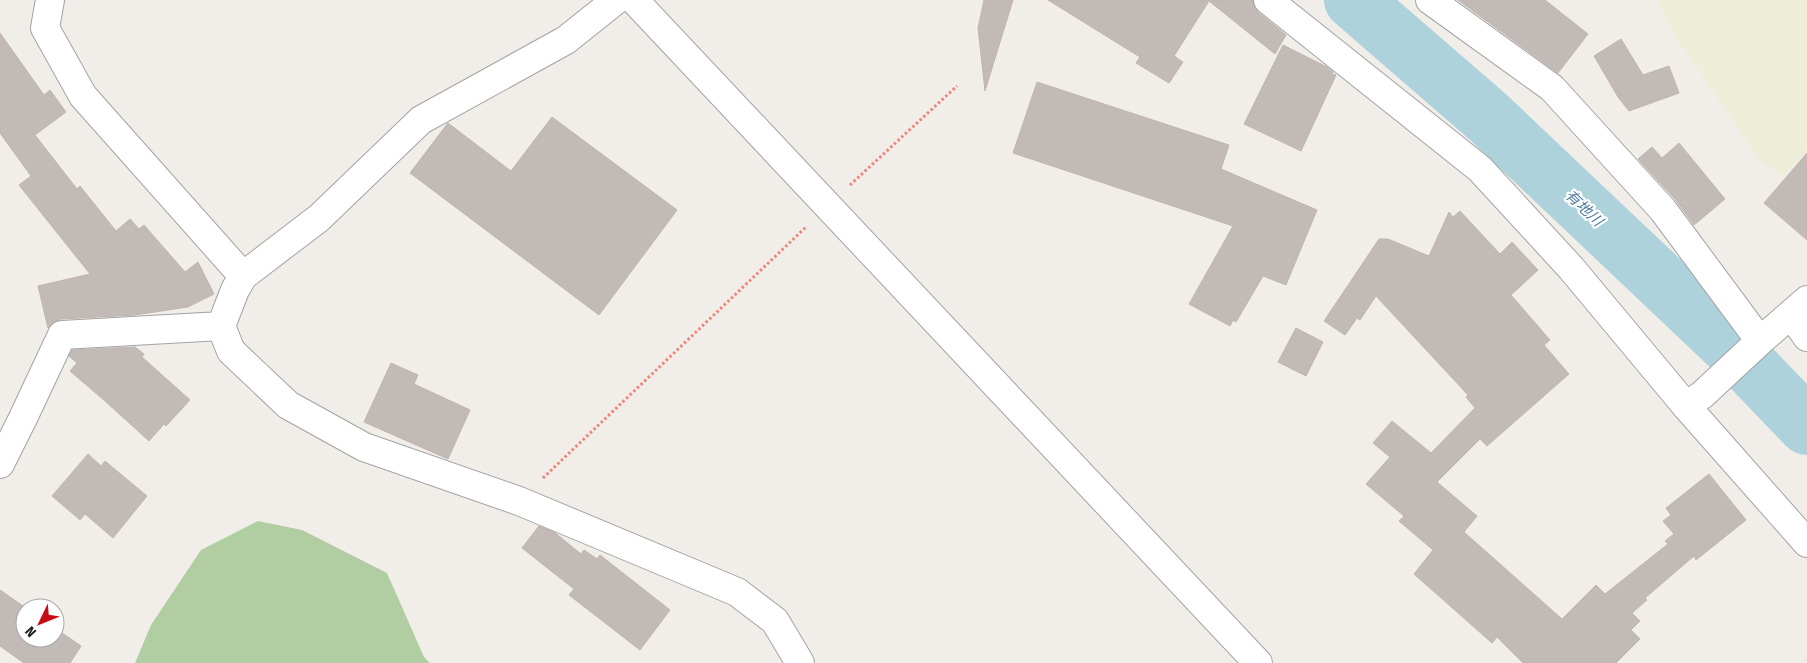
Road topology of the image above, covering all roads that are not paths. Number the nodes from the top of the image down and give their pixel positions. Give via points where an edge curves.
1 (50, 0) edge
2 (616, 0) edge
3 (634, 0) edge
4 (1268, 0) edge
5 (1430, 0) edge
6 (243, 276) junction
7 (1799, 307) edge
8 (221, 326) junction
9 (1807, 337) edge
10 (1760, 341) junction
11 (1694, 400) junction
12 (0, 464) edge
13 (1807, 543) edge
14 (800, 663) edge
15 (1258, 663) edge

1 - 6 street via 45,28 83,96
2 - 6 street via 566,40 422,120 319,218
3 - 15 street
4 - 11 street via 1480,169
5 - 10 street via 1552,88 1663,210
6 - 8 street
7 - 9 street
7 - 10 street
8 - 12 street via 62,335
8 - 14 street via 230,351 288,405 364,446 519,501 737,592 775,621
10 - 11 street
11 - 13 street

